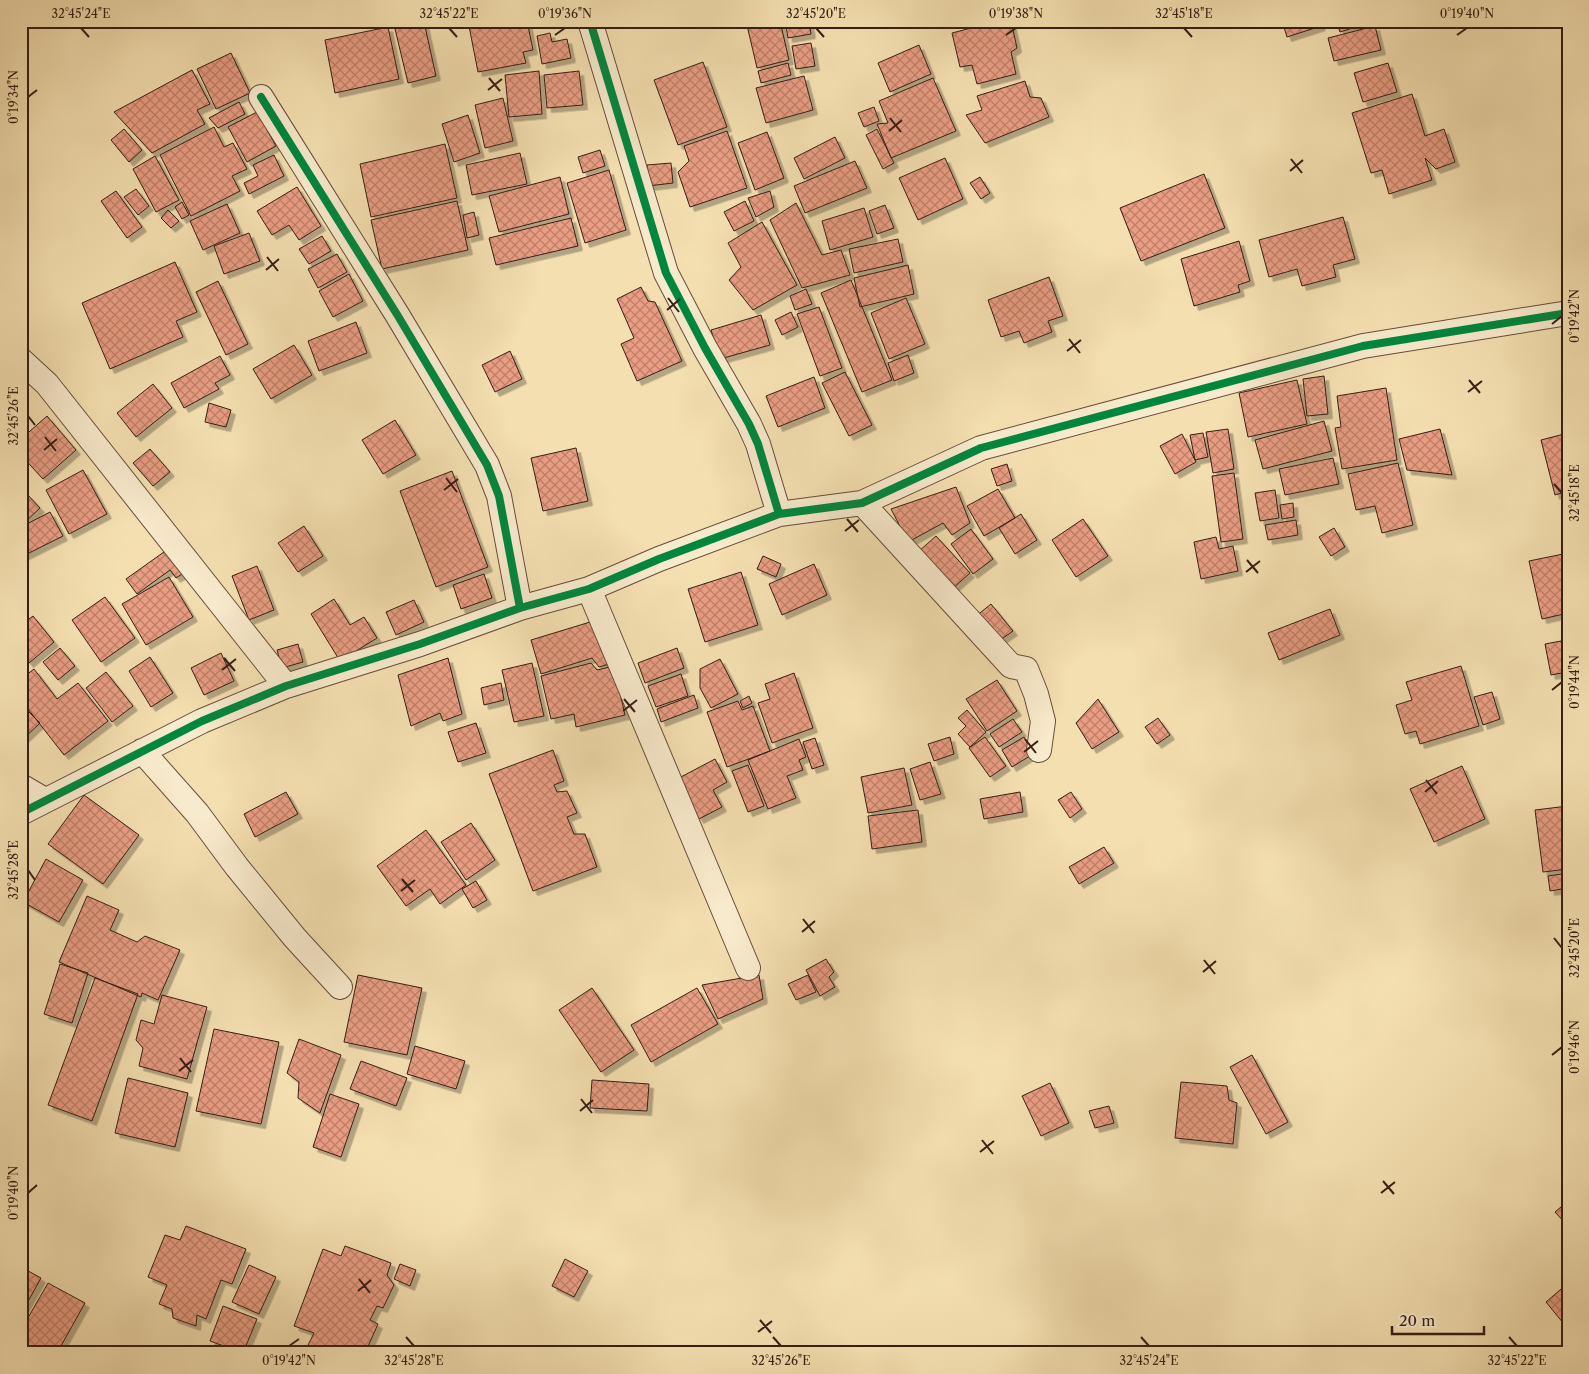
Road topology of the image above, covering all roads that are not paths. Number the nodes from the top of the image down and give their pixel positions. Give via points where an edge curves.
1 (590, 21) edge
2 (261, 97) dead end
3 (1568, 313) edge
4 (21, 360) edge
5 (862, 503) junction
6 (780, 514) junction
7 (589, 589) junction
8 (520, 608) junction
9 (286, 686) junction
10 (1039, 750) dead end
11 (142, 751) junction
12 (21, 786) edge
13 (44, 800) junction
14 (21, 813) edge
15 (748, 968) dead end
16 (340, 987) dead end

1 - 6 street via 666,274 749,424
2 - 8 street via 487,465 499,496
3 - 5 street via 1363,346 981,448
4 - 9 street via 47,384
5 - 6 street
5 - 10 street via 1011,666 1026,669 1042,721
6 - 7 street
7 - 8 street
7 - 15 street
8 - 9 street via 420,644
9 - 11 street via 202,721
11 - 13 street
11 - 16 street via 197,813 295,938
12 - 13 street
13 - 14 street

